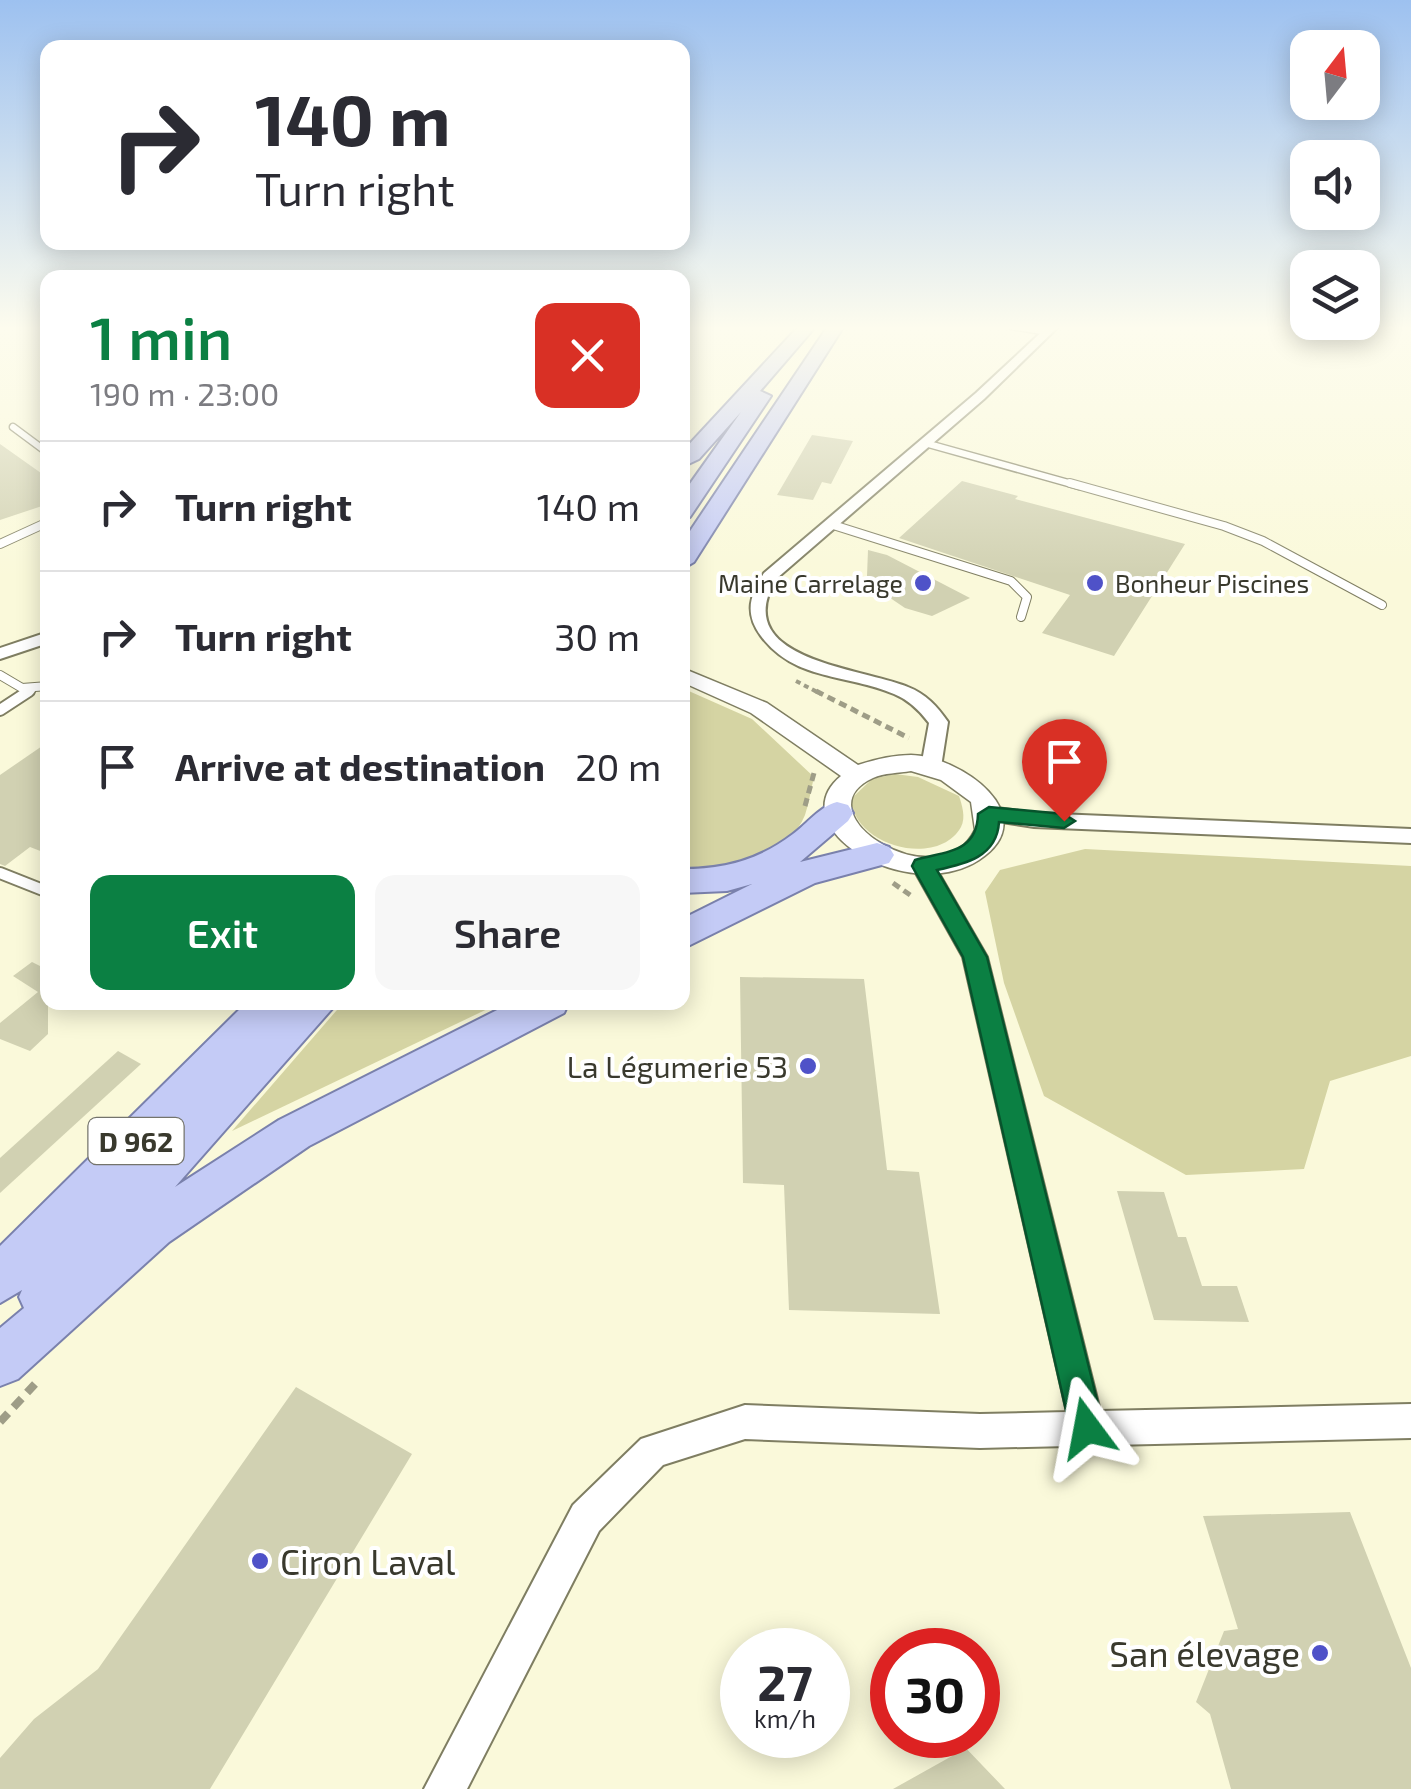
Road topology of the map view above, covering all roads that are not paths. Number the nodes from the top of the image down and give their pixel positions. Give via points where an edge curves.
1 (733, 409) edge
2 (752, 409) edge
3 (782, 409) edge
4 (962, 409) edge
5 (12, 427) dead end
6 (925, 443) junction
7 (40, 447) edge
8 (690, 454) edge
9 (690, 500) edge
10 (830, 524) junction
11 (40, 526) edge
12 (0, 544) edge
13 (690, 550) edge
14 (1382, 605) dead end
15 (1021, 617) dead end
16 (40, 639) edge
17 (0, 654) edge
18 (0, 675) edge
19 (690, 678) edge
20 (40, 687) edge
21 (35, 688) junction
22 (0, 710) edge
23 (931, 767) junction
24 (856, 775) junction
25 (837, 813) junction
26 (989, 814) junction
27 (1411, 836) edge
28 (876, 856) junction
29 (923, 866) junction
30 (0, 873) edge
31 (690, 881) edge
32 (40, 889) edge
33 (690, 931) edge
34 (264, 1010) edge
35 (311, 1010) edge
36 (534, 1010) edge
37 (0, 1280) edge
38 (0, 1342) edge
39 (0, 1361) edge
40 (1411, 1421) edge
41 (1087, 1428) junction
42 (444, 1789) edge

1 - 8 main road
2 - 9 main road
3 - 13 main road
4 - 6 street
5 - 7 lane
6 - 10 street
6 - 14 lane via 1224,526
10 - 15 lane via 1011,581 1027,598
10 - 23 street via 770,576 756,597 756,614 775,646 812,668 918,700 939,722
11 - 12 lane
16 - 17 street
18 - 21 lane
19 - 24 street via 759,708
20 - 21 lane
21 - 22 lane
23 - 24 street via 891,764
23 - 26 street via 969,785
24 - 25 street via 838,798
25 - 28 street via 843,829
25 - 31 main road via 806,845 762,871
26 - 27 street
26 - 29 street via 989,830 967,856
28 - 29 street
28 - 33 main road via 805,873
29 - 41 street via 974,957
30 - 32 lane
34 - 37 main road, D 962
35 - 38 main road, D 962
36 - 39 main road via 294,1133 153,1227
40 - 41 street
41 - 42 street via 746,1422 653,1451 586,1518

